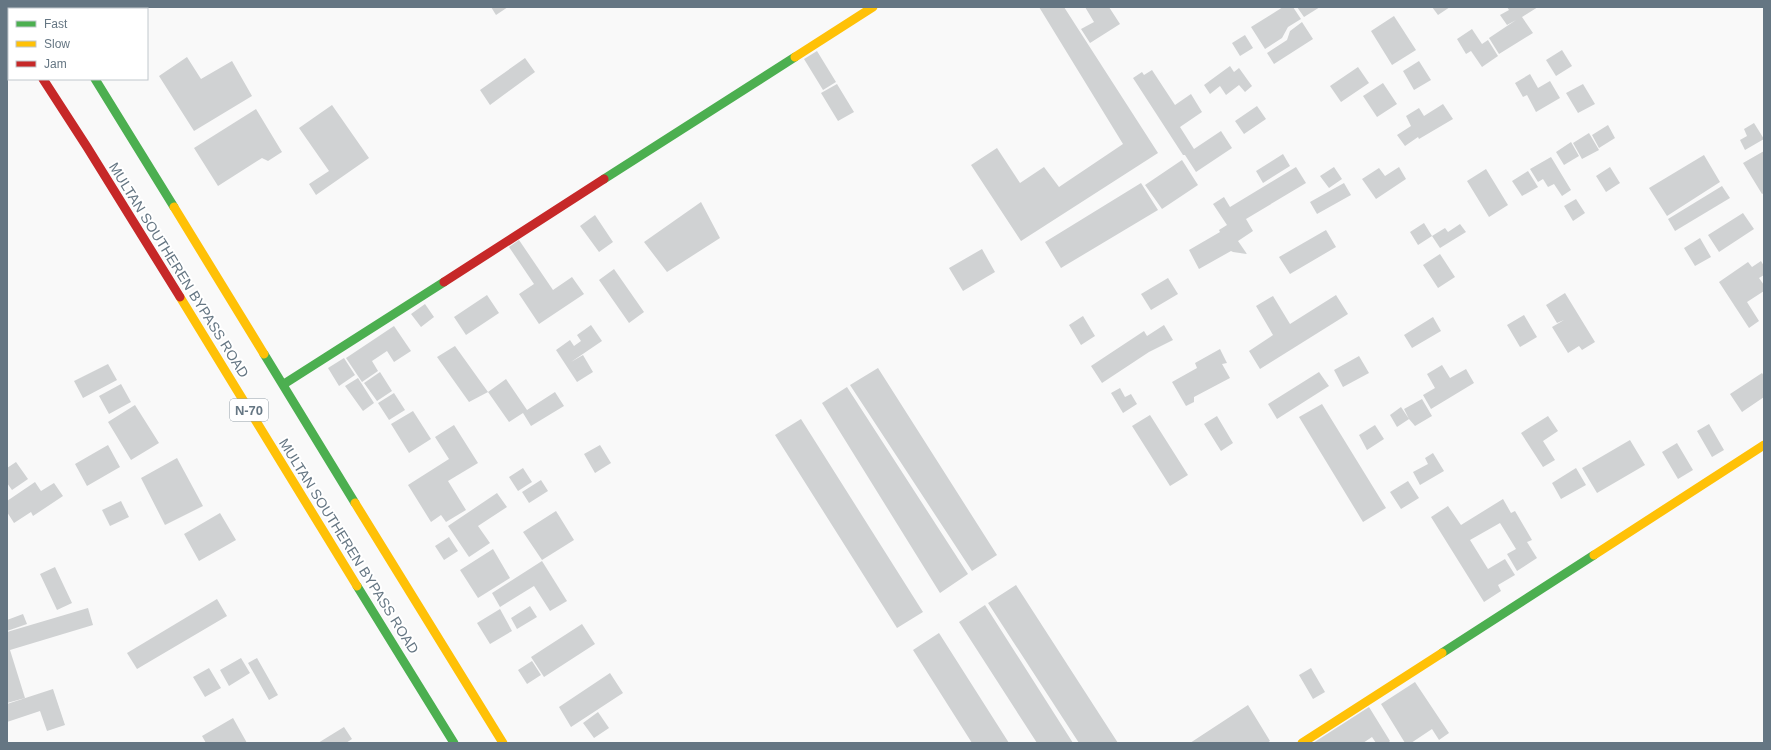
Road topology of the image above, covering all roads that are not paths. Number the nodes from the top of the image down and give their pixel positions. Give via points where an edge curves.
1 (873, 7) edge
2 (44, 80) edge
3 (96, 80) edge
4 (284, 384) junction
5 (1764, 445) edge
6 (454, 743) edge
7 (503, 743) edge
8 (1302, 743) edge

1 - 4 main road
2 - 6 main road, MULTAN SOUTHEREN BYPASS ROAD / N-70
3 - 4 main road, MULTAN SOUTHEREN BYPASS ROAD
4 - 7 main road, MULTAN SOUTHEREN BYPASS ROAD
5 - 8 main road

